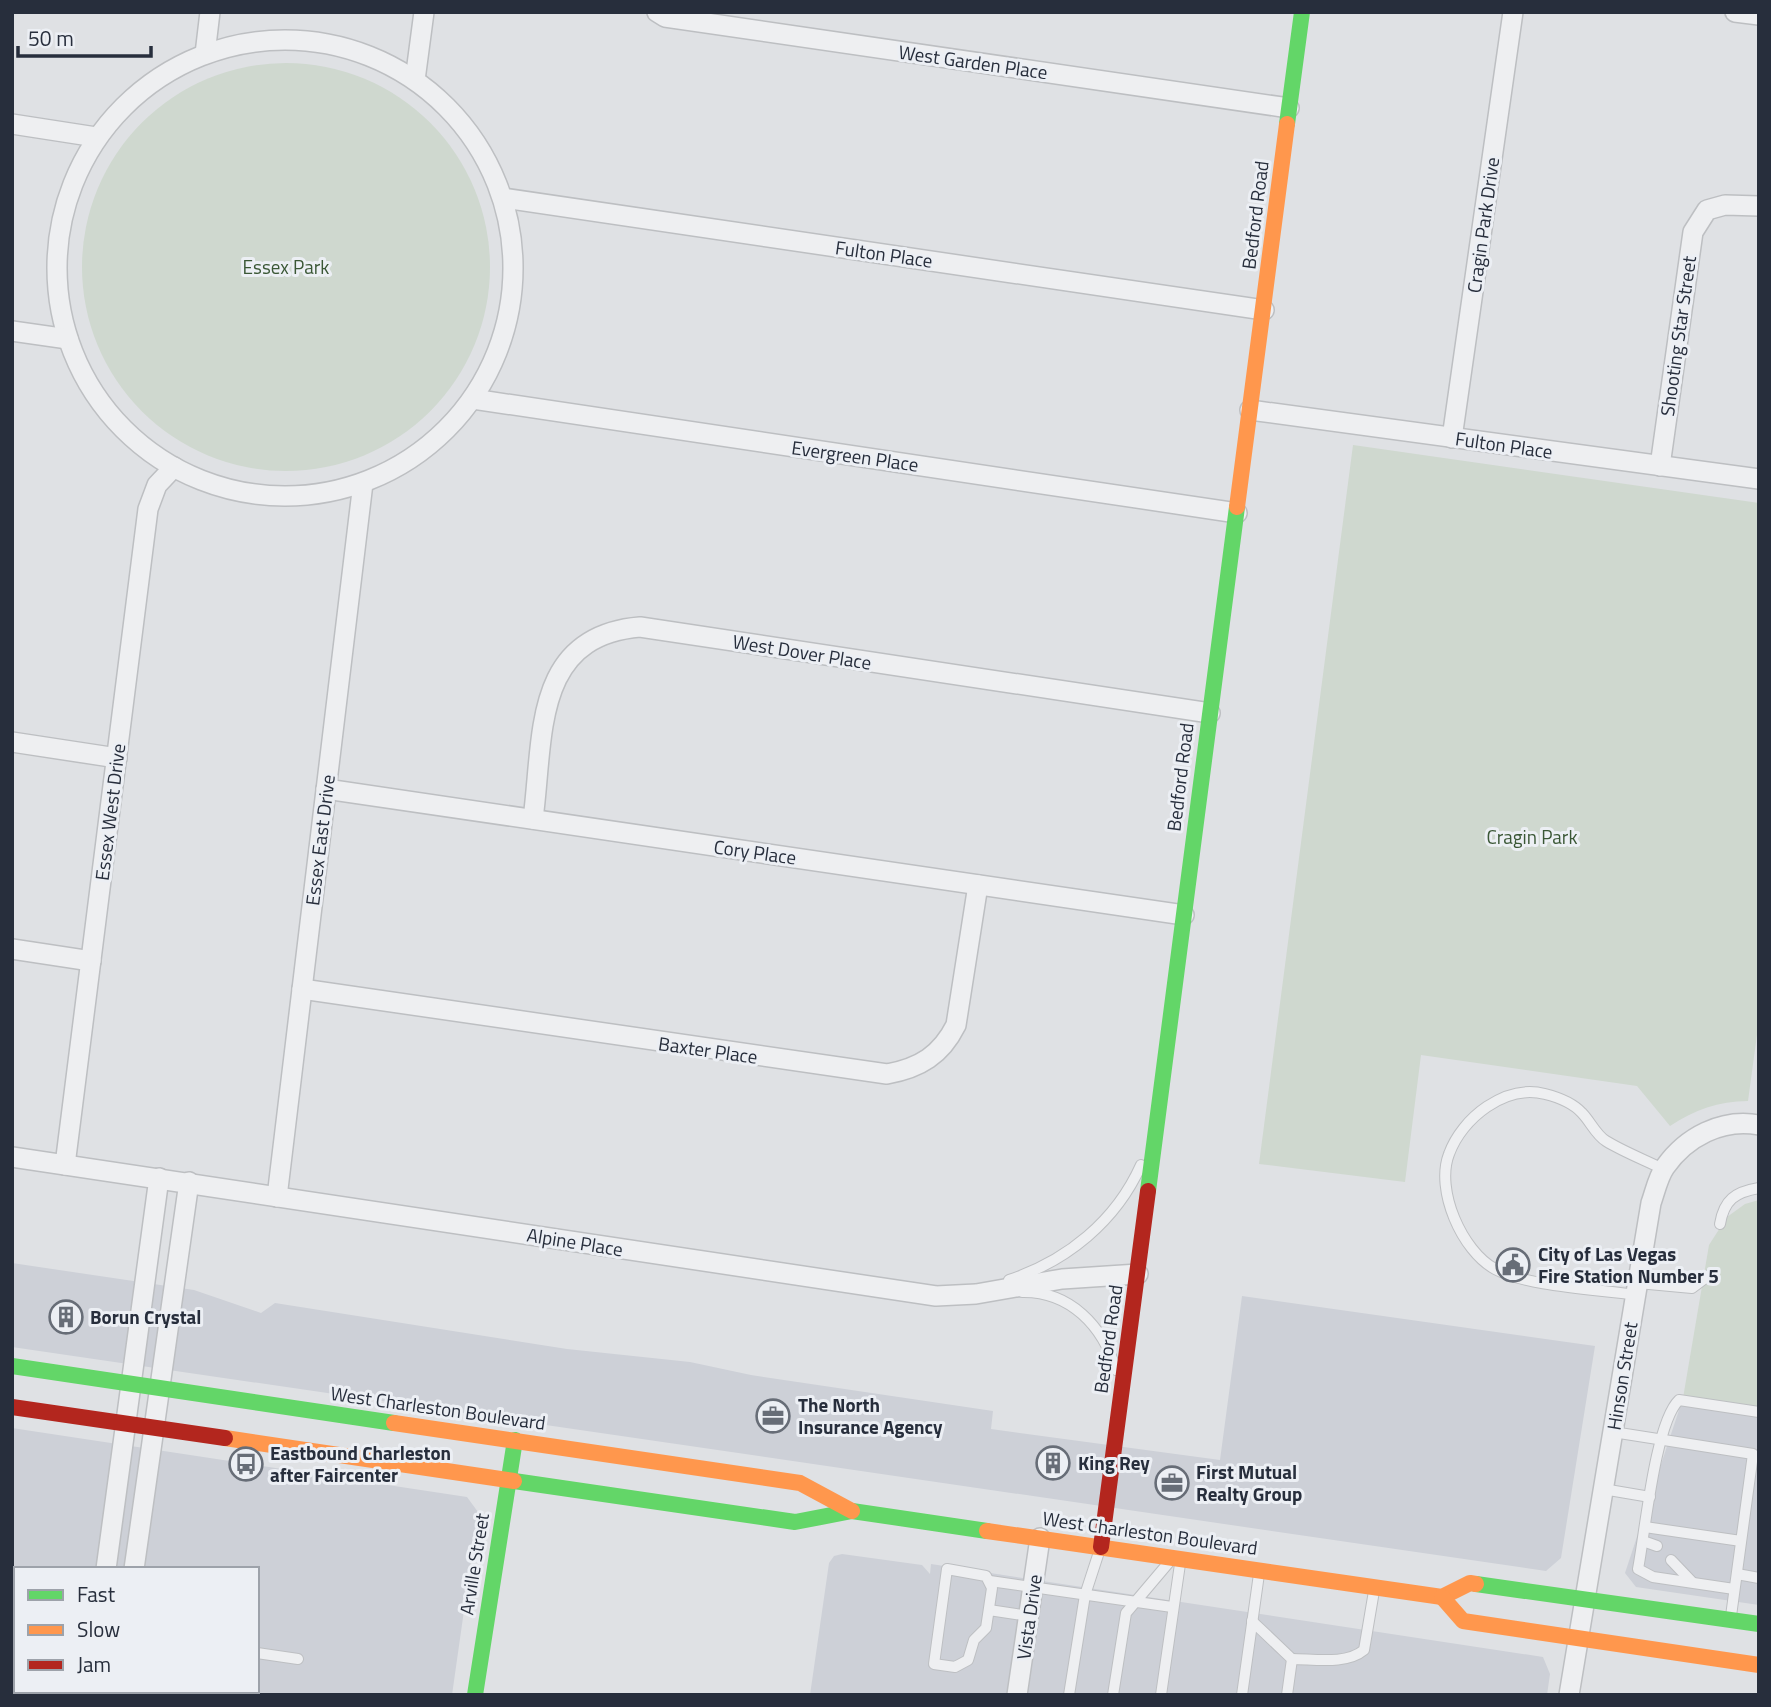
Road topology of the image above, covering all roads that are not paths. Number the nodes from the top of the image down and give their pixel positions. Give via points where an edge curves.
1 (210, 12) edge
2 (424, 12) edge
3 (657, 12) edge
4 (1301, 12) edge
5 (1513, 12) edge
6 (1735, 12) edge
7 (1759, 15) edge
8 (205, 54) junction
9 (415, 80) junction
10 (1289, 108) junction
11 (12, 124) edge
12 (96, 137) junction
13 (503, 198) junction
14 (1759, 206) edge
15 (1264, 310) junction
16 (12, 331) edge
17 (68, 339) junction
18 (473, 399) junction
19 (1250, 410) junction
20 (1452, 438) junction
21 (1660, 466) junction
22 (174, 467) junction
23 (1759, 479) edge
24 (363, 483) junction
25 (1237, 513) junction
26 (1210, 713) junction
27 (12, 741) edge
28 (117, 758) junction
29 (326, 789) junction
30 (533, 819) junction
31 (978, 885) junction
32 (1184, 915) junction
33 (12, 949) edge
34 (91, 961) junction
35 (302, 989) junction
36 (1757, 1121) edge
37 (1157, 1130) junction
38 (12, 1157) edge
39 (65, 1165) junction
40 (1663, 1169) junction
41 (159, 1178) junction
42 (189, 1182) junction
43 (1759, 1188) edge
44 (277, 1197) junction
45 (1720, 1224) dead end
46 (1712, 1273) dead end
47 (1138, 1274) junction
48 (1637, 1289) junction
49 (976, 1294) junction
50 (12, 1366) edge
51 (132, 1384) junction
52 (162, 1388) junction
53 (1122, 1391) junction
54 (12, 1407) edge
55 (1759, 1412) edge
56 (126, 1424) junction
57 (155, 1429) junction
58 (1613, 1432) junction
59 (515, 1440) junction
60 (1661, 1440) junction
61 (1756, 1454) edge
62 (509, 1480) junction
63 (1603, 1489) junction
64 (1650, 1497) junction
65 (852, 1511) junction
66 (1645, 1527) junction
67 (1040, 1538) junction
68 (1643, 1541) junction
69 (1741, 1541) junction
70 (1657, 1546) dead end
71 (1101, 1547) junction
72 (1177, 1558) junction
73 (1671, 1560) dead end
74 (106, 1567) edge
75 (134, 1567) edge
76 (1260, 1570) junction
77 (1737, 1574) junction
78 (1759, 1578) edge
79 (990, 1581) junction
80 (1692, 1582) junction
81 (1033, 1586) junction
82 (1374, 1587) junction
83 (1734, 1589) junction
84 (1085, 1595) junction
85 (1442, 1597) junction
86 (1585, 1599) junction
87 (1135, 1602) junction
88 (1172, 1608) junction
89 (989, 1610) junction
90 (1029, 1616) junction
91 (1730, 1620) junction
92 (1252, 1621) junction
93 (1759, 1625) edge
94 (1578, 1638) junction
95 (259, 1653) edge
96 (1759, 1658) edge
97 (299, 1659) dead end
98 (1292, 1659) junction
99 (1739, 1662) junction
100 (1759, 1665) edge
101 (475, 1695) edge
102 (1017, 1695) edge
103 (1069, 1695) edge
104 (1113, 1695) edge
105 (1161, 1695) edge
106 (1242, 1695) edge
107 (1287, 1695) edge
108 (1569, 1695) edge

1 - 8 street
2 - 9 street
3 - 10 street, West Garden Place via 665,17
4 - 10 main road, Bedford Road
5 - 20 street, Cragin Park Drive
6 - 7 street
8 - 9 street via 246,43 289,40 333,45 374,58
8 - 12 street via 142,90
9 - 13 street via 468,131 489,163
10 - 15 main road, Bedford Road
11 - 12 street
12 - 17 street via 71,187 59,237 57,289
13 - 15 street, Fulton Place
13 - 18 street via 513,239 508,323 494,362
14 - 21 street, Shooting Star Street via 1725,205 1707,210 1693,232
15 - 19 main road, Bedford Road
16 - 17 street
17 - 22 street via 89,384 118,424
18 - 24 street via 442,434 405,462
18 - 25 street, Evergreen Place
19 - 20 street, Fulton Place
19 - 25 main road, Bedford Road
20 - 21 street, Fulton Place
21 - 23 street, Fulton Place
22 - 24 street via 204,481 256,494 310,495
22 - 28 street, Essex West Drive via 157,485 148,509
24 - 29 street, Essex East Drive
25 - 26 main road, Bedford Road
26 - 30 street, West Dover Place via 640,627 617,629 596,635 555,677 548,699
26 - 32 main road, Bedford Road
27 - 28 street
28 - 34 street, Essex West Drive
29 - 30 street, Cory Place
29 - 35 street, Essex East Drive
30 - 31 street, Cory Place
31 - 32 street, Cory Place
31 - 35 street, Baxter Place via 960,1010 951,1034 925,1062 887,1074
32 - 37 main road, Bedford Road
33 - 34 street
34 - 39 street, Essex West Drive
35 - 44 street, Essex East Drive
36 - 40 street, Hinson Street via 1709,1130 1686,1143
37 - 47 main road, Bedford Road
37 - 49 lane via 1127,1194 1096,1229 1054,1262
38 - 39 street, Alpine Place
39 - 41 street, Alpine Place
40 - 48 street, Hinson Street via 1651,1203
40 - 48 lane via 1604,1140 1580,1111 1542,1093 1521,1093 1488,1105 1448,1154 1447,1188 1454,1221 1468,1244 1492,1268 1514,1278
41 - 42 street, Alpine Place
41 - 51 street
42 - 44 street, Alpine Place
42 - 52 street
43 - 45 lane via 1730,1197
44 - 49 street, Alpine Place via 936,1296
46 - 48 lane via 1692,1288
47 - 49 street, Alpine Place via 1062,1279
47 - 53 main road, Bedford Road
48 - 58 street, Hinson Street
49 - 53 lane via 1030,1292 1062,1299 1098,1329
50 - 51 main road, West Charleston Boulevard
51 - 52 main road, West Charleston Boulevard
51 - 56 street
52 - 57 street
52 - 59 main road, West Charleston Boulevard
53 - 71 main road, Bedford Road
54 - 56 main road, West Charleston Boulevard
55 - 60 lane via 1679,1401 1672,1407
56 - 57 main road, West Charleston Boulevard
56 - 74 street
57 - 62 main road, West Charleston Boulevard
57 - 75 street
58 - 60 lane
58 - 63 street, Hinson Street
59 - 62 main road, Arville Street
59 - 65 main road, West Charleston Boulevard via 800,1483
60 - 61 lane
60 - 64 lane
61 - 69 lane
62 - 65 main road, West Charleston Boulevard via 795,1522
62 - 101 main road, Arville Street
63 - 64 lane
63 - 86 street, Hinson Street
64 - 66 lane
65 - 67 main road, West Charleston Boulevard
66 - 68 lane
66 - 69 lane
67 - 71 main road, West Charleston Boulevard
67 - 81 street, Vista Drive
68 - 70 lane
68 - 80 lane via 1638,1569 1644,1575
69 - 77 lane
71 - 72 main road, West Charleston Boulevard
71 - 84 lane
72 - 76 main road, West Charleston Boulevard
72 - 87 lane
72 - 88 lane
73 - 80 lane
76 - 82 main road, West Charleston Boulevard
76 - 92 lane
77 - 78 lane
77 - 83 lane
79 - 81 lane
79 - 89 lane
79 - 89 lane via 947,1569 934,1664 955,1667 968,1660 974,1640 986,1628
80 - 83 lane
81 - 84 lane
81 - 90 street, Vista Drive
82 - 85 main road, West Charleston Boulevard
82 - 98 lane via 1364,1650 1341,1659
83 - 91 lane
84 - 87 lane
84 - 103 lane
85 - 86 main road via 1470,1583
85 - 94 main road via 1463,1621
86 - 91 main road
86 - 94 street, Hinson Street
87 - 88 lane
87 - 104 lane via 1126,1613
88 - 105 lane
89 - 90 lane
90 - 102 street, Vista Drive
91 - 93 main road
92 - 98 lane
92 - 106 lane
94 - 99 main road
94 - 108 street, Hinson Street
95 - 97 lane
96 - 99 main road
98 - 107 lane
99 - 100 main road

